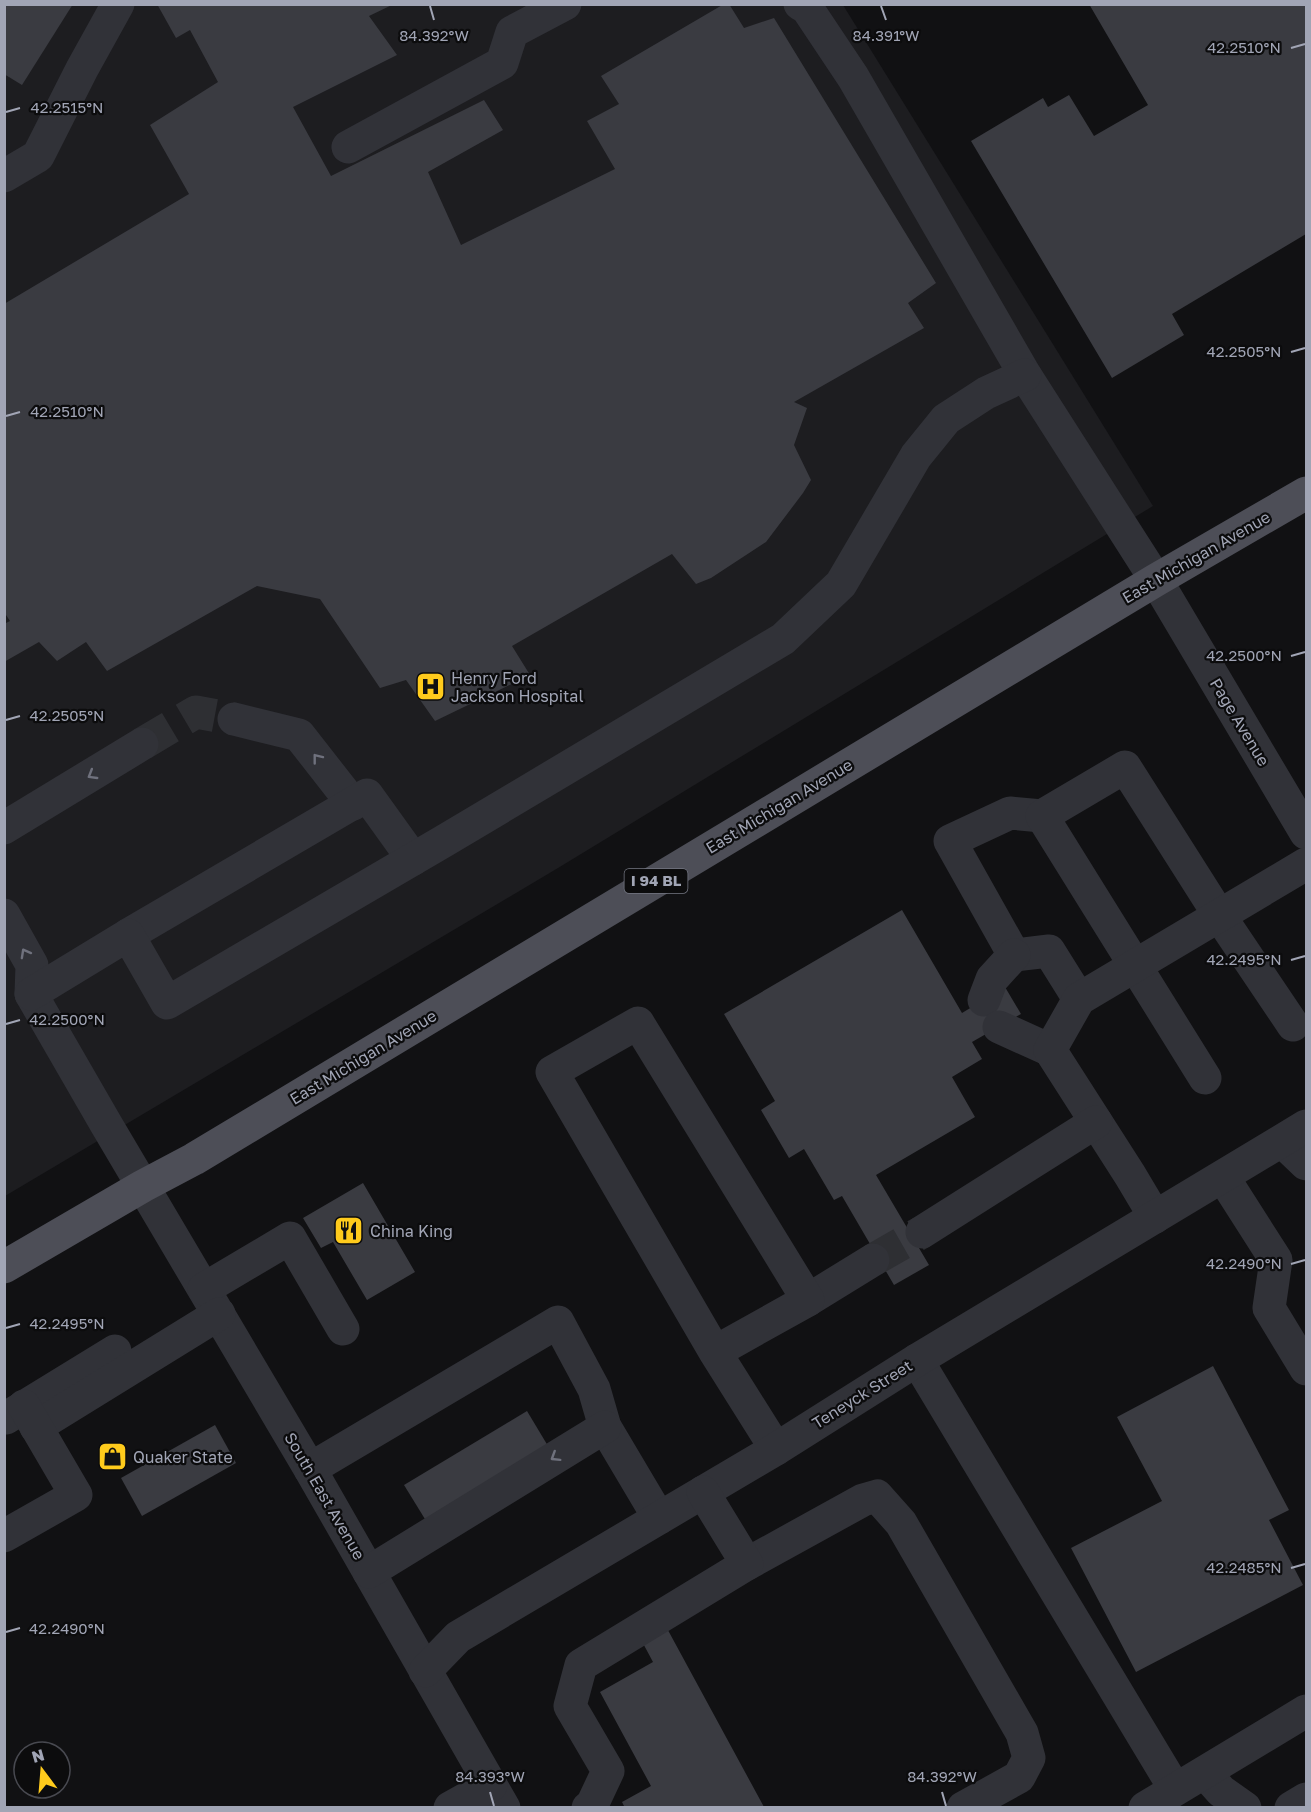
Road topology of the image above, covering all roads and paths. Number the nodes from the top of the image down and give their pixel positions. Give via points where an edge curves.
1 (118, 4) edge
2 (565, 4) edge
3 (800, 4) edge
4 (348, 147) dead end
5 (4, 176) edge
6 (1025, 375) junction
7 (1306, 493) edge
8 (1156, 580) junction
9 (234, 719) tunnel mouth
10 (142, 744) tunnel mouth
11 (353, 804) junction
12 (1042, 816) junction
13 (4, 828) edge
14 (1306, 833) edge
15 (413, 859) junction
16 (1306, 864) edge
17 (4, 915) edge
18 (1220, 915) junction
19 (128, 935) junction
20 (1014, 955) junction
21 (1135, 966) junction
22 (18, 989) edge
23 (1078, 999) junction
24 (1293, 1025) dead end
25 (1050, 1050) junction
26 (1205, 1077) dead end
27 (1096, 1122) junction
28 (1294, 1134) edge
29 (1306, 1164) edge
30 (1222, 1177) junction
31 (143, 1186) junction
32 (1155, 1217) junction
33 (922, 1232) tunnel mouth
34 (873, 1260) tunnel mouth
35 (4, 1267) edge
36 (808, 1300) junction
37 (211, 1301) junction
38 (343, 1329) dead end
39 (715, 1352) junction
40 (917, 1360) junction
41 (1306, 1369) edge
42 (22, 1417) edge
43 (605, 1427) junction
44 (776, 1449) junction
45 (310, 1469) junction
46 (703, 1492) junction
47 (659, 1518) junction
48 (4, 1536) edge
49 (747, 1564) junction
50 (369, 1572) junction
51 (425, 1671) junction
52 (1306, 1711) edge
53 (1205, 1773) junction
54 (1175, 1789) junction
55 (497, 1796) edge
56 (1306, 1799) edge
57 (450, 1808) edge
58 (588, 1808) edge
59 (963, 1808) edge
60 (1145, 1808) edge
61 (1245, 1808) edge
62 (1291, 1808) edge

1 - 5 street via 38,156
2 - 4 street via 512,32 502,63
3 - 6 street, Page Avenue via 807,8 853,77
6 - 8 street, Page Avenue
6 - 15 street via 945,418 916,456 841,584 783,639
7 - 8 main road, East Michigan Avenue / I 94 BL
8 - 14 street, Page Avenue
8 - 31 main road, East Michigan Avenue / I 94 BL
11 -> 9 street via 299,735
10 -> 13 street
11 - 15 street via 367,795
11 - 19 street
12 - 18 street via 1125,767
12 - 20 street via 1010,813 950,841
12 - 21 street
15 - 19 street via 167,1002
16 - 18 street
22 -> 17 street via 32,964
18 - 21 street
18 - 24 street
19 - 22 street
20 - 23 street via 1049,951
20 - 25 street via 992,979 992,1013
21 - 23 street
21 - 26 street
22 - 31 street, South East Avenue
23 - 25 street
25 - 27 street
27 - 32 street
27 - 33 street
28 - 29 street
28 - 30 street, Teneyck Street
30 - 32 street, Teneyck Street
30 - 41 street via 1276,1260 1269,1308
31 - 35 main road, East Michigan Avenue / I 94 BL
31 - 37 street, South East Avenue
32 - 40 street, Teneyck Street
34 - 36 street
36 - 39 street
36 - 39 street via 638,1023 552,1072
37 - 38 street via 290,1238
37 - 42 street via 148,1356
37 - 45 street, South East Avenue
39 - 44 street
40 - 44 street, Teneyck Street
40 - 54 street
42 - 48 street via 76,1495
43 - 45 street via 594,1389 558,1322
43 - 47 street
43 -> 50 street
44 - 46 street, Teneyck Street
45 - 50 street, South East Avenue
46 - 47 street, Teneyck Street
46 - 49 street
47 - 51 street, Teneyck Street via 458,1636
49 - 58 street via 581,1665 570,1706 608,1771
49 - 59 street via 877,1496 901,1523 1022,1733 1029,1758 1019,1777
50 - 51 street, South East Avenue
51 - 55 street, South East Avenue
52 - 53 street
53 - 54 street
53 - 61 street via 1221,1791
54 - 60 street
55 - 57 street
56 - 62 street

